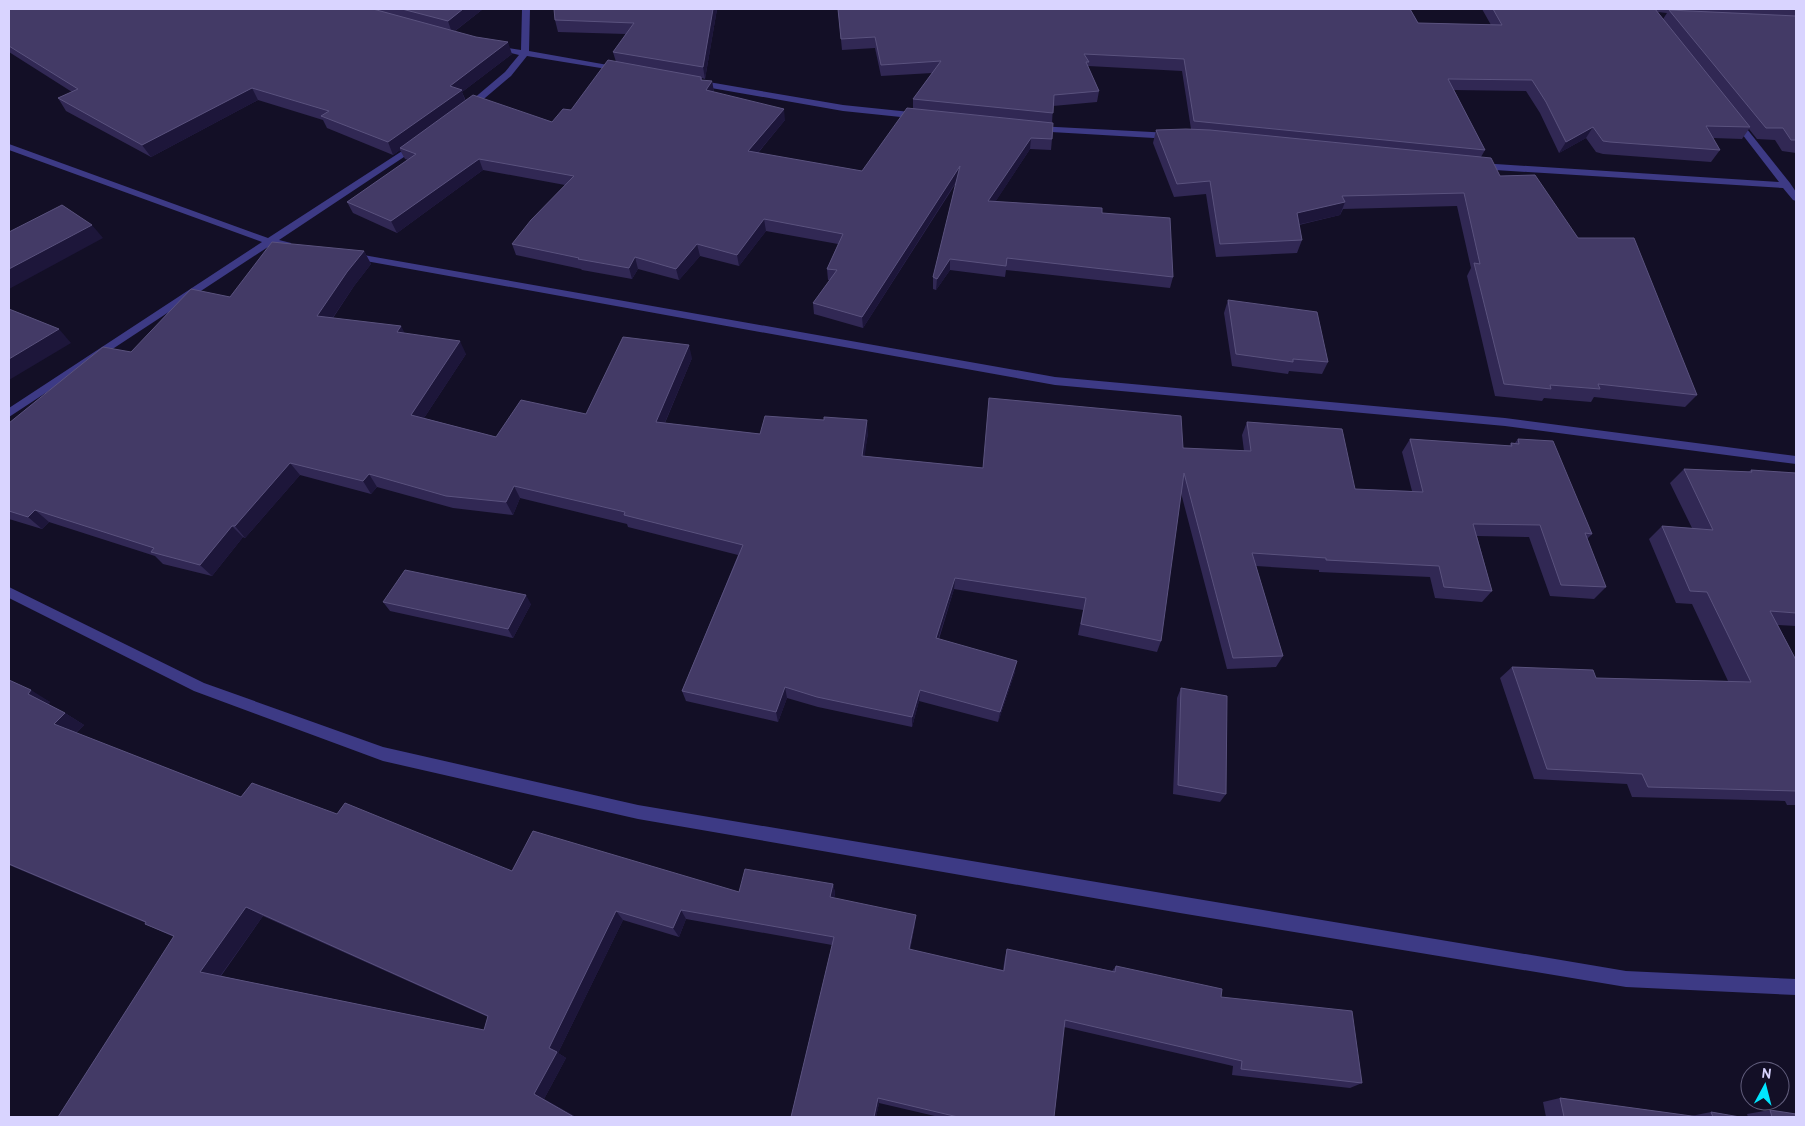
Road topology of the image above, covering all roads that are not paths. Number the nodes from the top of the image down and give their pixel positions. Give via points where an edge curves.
1 (526, 9) edge
2 (484, 45) edge
3 (525, 53) junction
4 (631, 71) edge
5 (689, 81) edge
6 (459, 115) edge
7 (1732, 116) edge
8 (932, 118) edge
9 (1031, 128) edge
10 (428, 137) edge
11 (1177, 137) edge
12 (9, 147) edge
13 (1470, 165) edge
14 (1787, 185) junction
15 (1796, 198) edge
16 (268, 241) junction
17 (298, 246) edge
18 (337, 253) edge
19 (9, 413) edge
20 (1796, 460) edge
21 (9, 592) edge
22 (1796, 987) edge

1 - 3 street
2 - 3 street
3 - 4 street
3 - 6 street via 508,74
5 - 8 street via 843,108
7 - 14 street
9 - 11 street
10 - 16 street
12 - 16 street
13 - 14 street
14 - 15 street
16 - 17 street
16 - 19 street
18 - 20 street via 1055,381 1506,422
21 - 22 street via 199,687 383,754 638,812 1626,979

